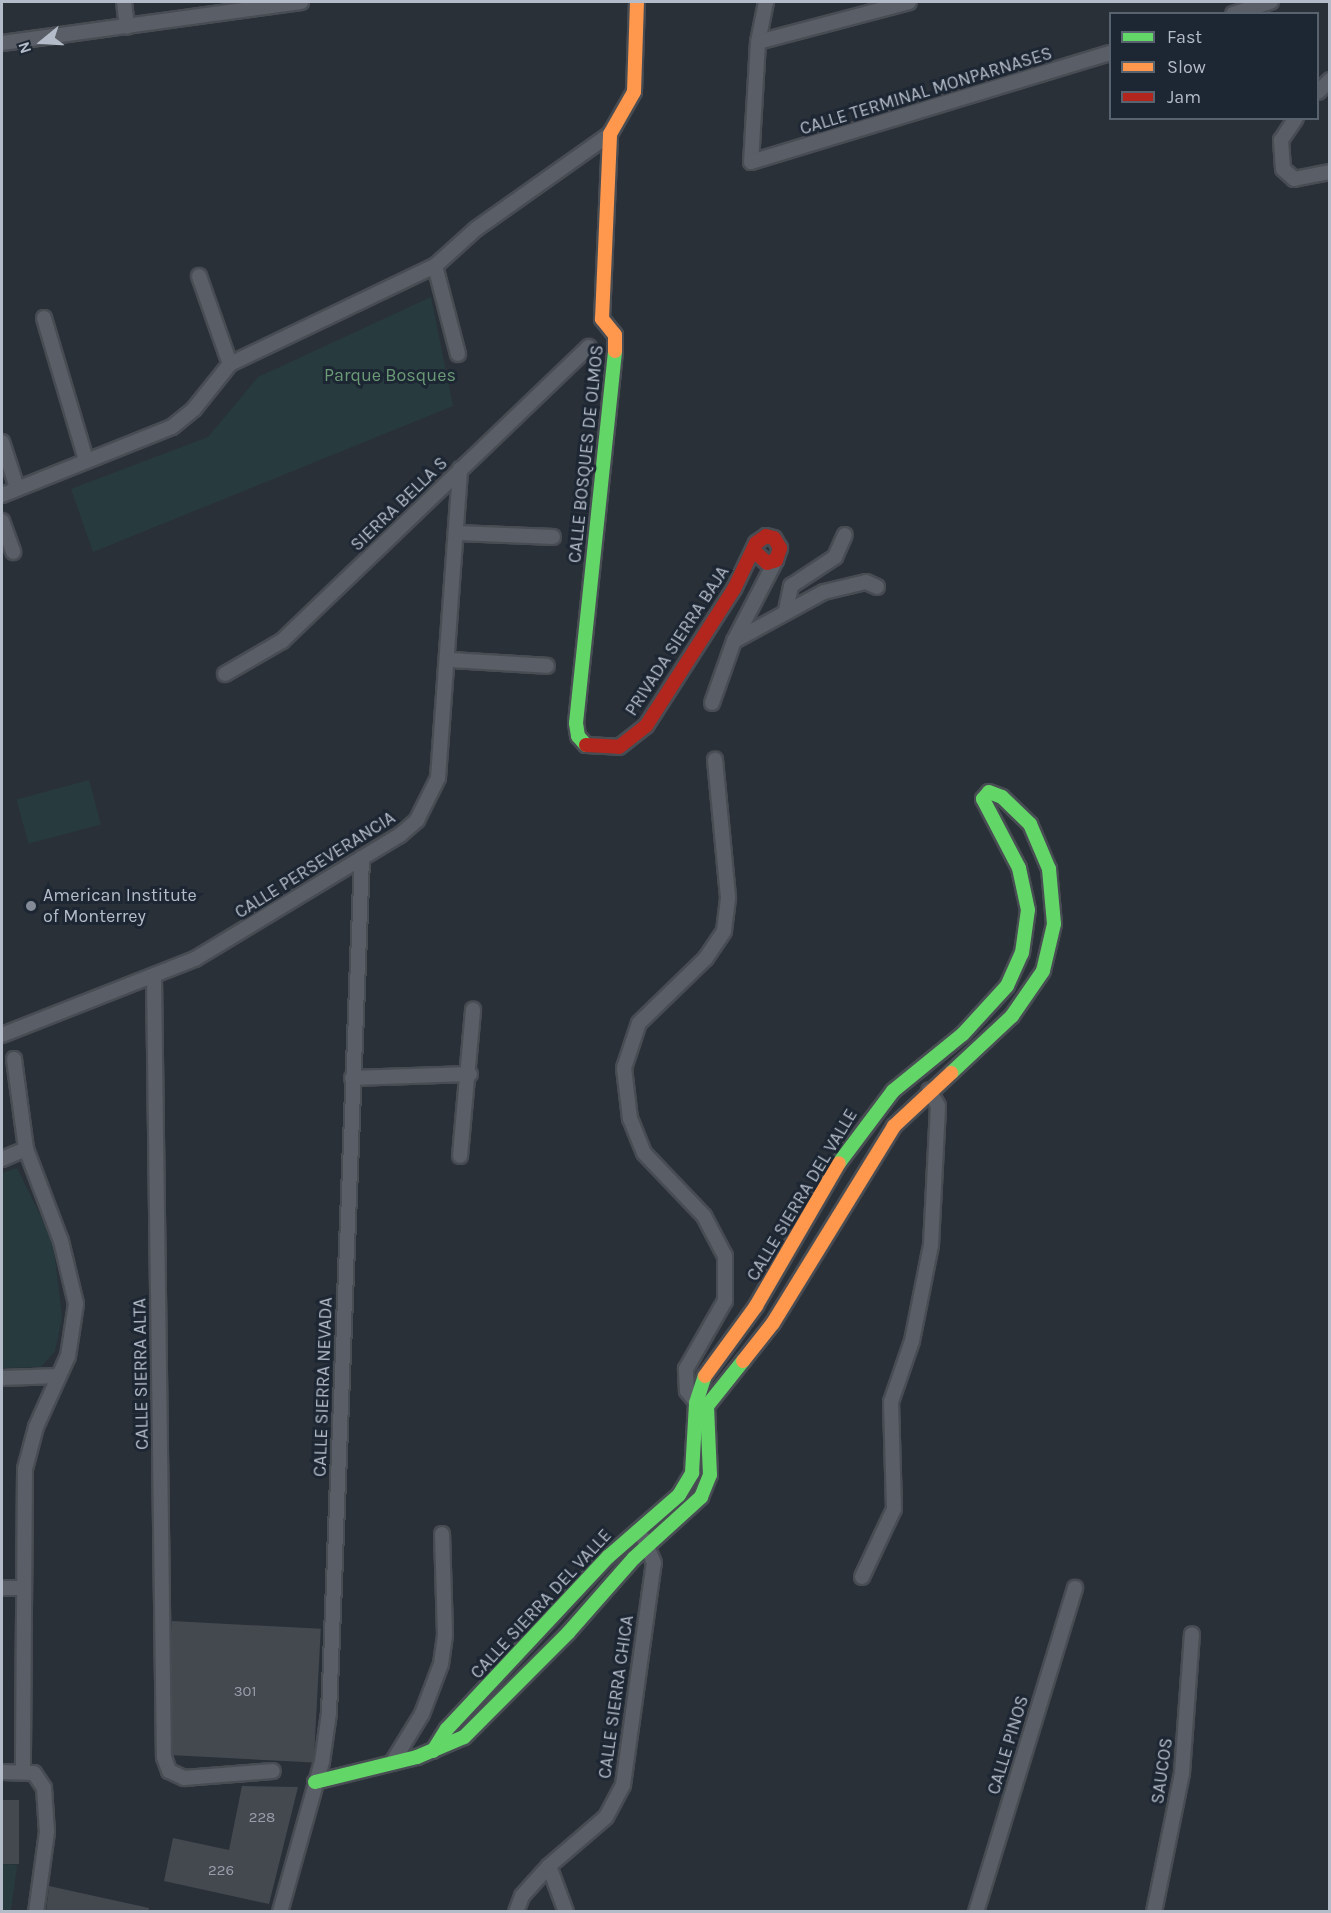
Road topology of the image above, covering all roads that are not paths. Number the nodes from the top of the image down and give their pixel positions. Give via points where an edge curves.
1 (124, 2) edge
2 (301, 2) edge
3 (637, 2) edge
4 (766, 2) edge
5 (909, 2) edge
6 (1271, 2) edge
7 (1239, 12) edge
8 (127, 27) junction
9 (758, 42) junction
10 (2, 43) edge
11 (1109, 53) edge
12 (1295, 120) edge
13 (610, 134) junction
14 (1329, 172) edge
15 (435, 266) junction
16 (199, 276) dead end
17 (44, 318) dead end
18 (589, 347) dead end
19 (458, 354) dead end
20 (230, 364) junction
21 (2, 442) edge
22 (86, 460) junction
23 (460, 470) junction
24 (17, 488) junction
25 (2, 495) edge
26 (2, 521) edge
27 (458, 533) junction
28 (845, 535) dead end
29 (553, 537) dead end
30 (754, 551) junction
31 (12, 552) dead end
32 (776, 560) junction
33 (876, 587) dead end
34 (786, 610) junction
35 (735, 641) junction
36 (450, 660) junction
37 (547, 666) dead end
38 (225, 674) dead end
39 (712, 703) dead end
40 (589, 748) joint
41 (715, 760) dead end
42 (362, 858) junction
43 (154, 976) junction
44 (473, 1010) dead end
45 (2, 1035) edge
46 (14, 1059) dead end
47 (470, 1074) junction
48 (352, 1078) junction
49 (929, 1090) junction
50 (26, 1149) junction
51 (460, 1156) dead end
52 (2, 1159) edge
53 (59, 1376) junction
54 (2, 1378) edge
55 (701, 1408) junction
56 (636, 1531) junction
57 (442, 1534) dead end
58 (648, 1544) junction
59 (862, 1577) dead end
60 (2, 1588) edge
61 (23, 1588) junction
62 (1075, 1588) dead end
63 (1192, 1634) dead end
64 (433, 1751) junction
65 (392, 1763) junction
66 (273, 1771) dead end
67 (2, 1772) edge
68 (23, 1772) junction
69 (315, 1782) junction
70 (549, 1866) junction
71 (36, 1911) edge
72 (280, 1911) edge
73 (516, 1911) edge
74 (566, 1911) edge
75 (976, 1911) edge
76 (1154, 1911) edge

1 - 8 street
2 - 8 street
3 - 13 street, CALLE BOSQUES DE OLMOS via 634,92
4 - 9 street
5 - 9 street
6 - 7 street
8 - 10 street
9 - 11 street, CALLE TERMINAL MONPARNASES via 751,162
12 - 14 street via 1281,140 1283,169 1294,179
13 - 15 street via 476,229
13 - 40 street, CALLE BOSQUES DE OLMOS via 602,319 615,335 615,357 576,723 578,736
15 - 19 street
15 - 20 street
16 - 20 street
17 - 22 street
18 - 23 street, SIERRA BELLA S
20 - 22 street via 194,409 172,427
21 - 24 street
22 - 24 street
23 - 27 street, CALLE PERSEVERANCIA
23 - 38 street, SIERRA BELLA S via 282,641
24 - 25 street
26 - 31 street
27 - 29 street
27 - 36 street, CALLE PERSEVERANCIA
28 - 34 street via 836,557 791,586
30 - 32 street via 759,559
30 - 32 street, PRIVADA SIERRA BAJA via 762,537 774,538 780,548
30 - 40 street, PRIVADA SIERRA BAJA via 646,726 619,747
32 - 35 street
33 - 34 street via 866,582 838,586
34 - 35 street
35 - 39 street
36 - 37 street
36 - 42 street, CALLE PERSEVERANCIA via 438,778 430,802 400,835
41 - 55 street via 728,897 724,931 706,958 639,1023 624,1068 630,1119 644,1153 704,1216 725,1256 725,1300 686,1369 687,1391
42 - 43 street, CALLE PERSEVERANCIA via 231,938
42 - 48 street, CALLE SIERRA NEVADA
43 - 45 street, CALLE PERSEVERANCIA
43 - 66 street, CALLE SIERRA ALTA via 164,1749 169,1771 184,1778
44 - 47 street
46 - 50 street
47 - 48 street
47 - 51 street
48 - 69 street, CALLE SIERRA NEVADA via 330,1692
49 - 55 street, CALLE SIERRA DEL VALLE via 881,1143 773,1323
49 - 55 street, CALLE SIERRA DEL VALLE via 1012,1016 1043,971 1051,949 1054,895 1040,840 1022,813 988,792 983,796 985,807 1011,850 1025,892 1027,932 1016,970 993,1004 893,1091 854,1137 756,1306 705,1376
49 - 59 street via 939,1106 931,1245 912,1341 891,1402 894,1509
50 - 52 street
50 - 53 street via 61,1241 76,1304 76,1326
53 - 54 street
53 - 61 street via 36,1427 25,1469
55 - 56 street, CALLE SIERRA DEL VALLE via 692,1473 679,1495
55 - 58 street, CALLE SIERRA DEL VALLE via 711,1456 706,1486 693,1506
56 - 58 street
56 - 64 street, CALLE SIERRA DEL VALLE via 447,1729
57 - 65 street via 445,1634 441,1664 422,1714
58 - 64 street, CALLE SIERRA DEL VALLE via 496,1709 464,1737
58 - 70 street, CALLE SIERRA CHICA via 654,1563 623,1785 594,1831
60 - 61 street
61 - 68 street
62 - 75 street, CALLE PINOS
63 - 76 street, SAUCOS via 1182,1773
64 - 65 street, CALLE SIERRA DEL VALLE
65 - 69 street, CALLE SIERRA DEL VALLE
67 - 68 street
68 - 71 street via 40,1778 47,1802
69 - 72 street, CALLE SIERRA NEVADA
70 - 73 street, CALLE SIERRA CHICA via 529,1887
70 - 74 street

